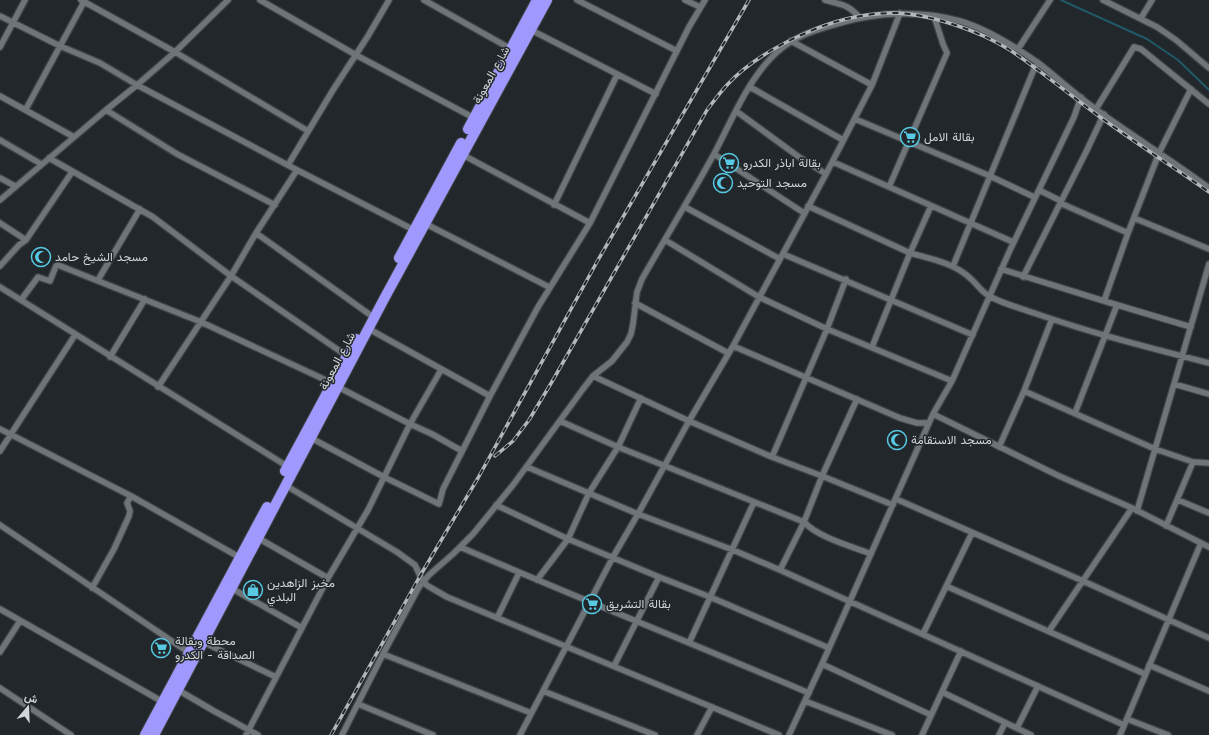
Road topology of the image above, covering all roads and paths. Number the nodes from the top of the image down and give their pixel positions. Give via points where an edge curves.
1 (25, 0) edge
2 (83, 0) edge
3 (228, 0) edge
4 (260, 0) edge
5 (389, 0) edge
6 (424, 0) edge
7 (537, 0) edge
8 (547, 0) edge
9 (577, 0) edge
10 (685, 0) edge
11 (705, 0) edge
12 (825, 0) edge
13 (1103, 0) edge
14 (1152, 0) edge
15 (1049, 2) edge
16 (700, 7) junction
17 (900, 13) junction
18 (0, 16) edge
19 (934, 16) junction
20 (860, 18) junction
21 (1141, 18) junction
22 (13, 23) junction
23 (531, 30) junction
24 (791, 41) junction
25 (60, 46) junction
26 (0, 47) edge
27 (1018, 49) junction
28 (514, 50) junction
29 (677, 51) junction
30 (175, 52) junction
31 (356, 55) junction
32 (1037, 62) junction
33 (1209, 68) edge
34 (617, 75) junction
35 (137, 85) junction
36 (872, 85) junction
37 (750, 87) junction
38 (1191, 89) junction
39 (656, 94) junction
40 (0, 96) edge
41 (1081, 97) junction
42 (1209, 104) edge
43 (26, 109) junction
44 (1096, 109) junction
45 (106, 110) junction
46 (736, 111) junction
47 (1104, 114) junction
48 (474, 118) junction
49 (855, 119) junction
50 (308, 131) junction
51 (74, 137) junction
52 (0, 140) edge
53 (843, 140) junction
54 (909, 142) junction
55 (1159, 153) junction
56 (463, 154) junction
57 (714, 154) junction
58 (49, 158) junction
59 (832, 162) junction
60 (41, 164) junction
61 (288, 165) junction
62 (297, 170) junction
63 (72, 172) junction
64 (826, 174) junction
65 (990, 176) junction
66 (0, 178) edge
67 (1208, 185) edge
68 (15, 186) junction
69 (889, 188) junction
70 (1038, 190) junction
71 (1034, 198) junction
72 (0, 200) edge
73 (1060, 202) junction
74 (275, 205) junction
75 (554, 205) junction
76 (808, 206) junction
77 (931, 206) junction
78 (685, 207) junction
79 (140, 209) junction
80 (804, 213) junction
81 (1134, 218) junction
82 (971, 222) junction
83 (0, 223) edge
84 (590, 223) junction
85 (426, 224) junction
86 (414, 230) junction
87 (256, 233) junction
88 (1128, 233) junction
89 (26, 240) junction
90 (666, 240) junction
91 (1014, 242) junction
92 (1209, 248) edge
93 (910, 253) junction
94 (782, 256) junction
95 (1209, 264) edge
96 (0, 266) edge
97 (953, 266) junction
98 (1001, 269) junction
99 (231, 276) junction
100 (1023, 277) junction
101 (98, 280) junction
102 (846, 280) junction
103 (0, 287) edge
104 (549, 287) junction
105 (759, 296) junction
106 (990, 297) junction
107 (145, 299) junction
108 (891, 299) junction
109 (21, 300) junction
110 (1104, 302) junction
111 (635, 303) junction
112 (1117, 305) junction
113 (369, 314) junction
114 (1052, 319) junction
115 (201, 322) junction
116 (1191, 327) junction
117 (369, 329) junction
118 (827, 329) junction
119 (75, 335) junction
120 (973, 335) junction
121 (1106, 336) junction
122 (733, 346) junction
123 (872, 347) junction
124 (728, 353) junction
125 (347, 356) junction
126 (1182, 356) junction
127 (110, 357) junction
128 (1209, 363) edge
129 (441, 370) junction
130 (593, 376) junction
131 (806, 378) junction
132 (952, 381) junction
133 (1174, 384) junction
134 (335, 385) junction
135 (158, 387) junction
136 (1024, 391) junction
137 (1209, 394) edge
138 (490, 396) junction
139 (641, 398) junction
140 (856, 400) junction
141 (1075, 413) junction
142 (933, 414) junction
143 (560, 421) junction
144 (689, 421) junction
145 (929, 423) junction
146 (410, 424) junction
147 (0, 429) edge
148 (10, 436) junction
149 (311, 438) junction
150 (618, 447) junction
151 (999, 447) junction
152 (1155, 449) junction
153 (0, 451) edge
154 (462, 451) junction
155 (772, 457) junction
156 (1193, 462) junction
157 (1209, 463) edge
158 (664, 465) junction
159 (526, 467) junction
160 (291, 469) junction
161 (822, 476) junction
162 (384, 477) junction
163 (285, 485) junction
164 (589, 493) junction
165 (131, 496) junction
166 (896, 499) junction
167 (1178, 500) junction
168 (754, 502) junction
169 (496, 505) junction
170 (893, 505) junction
171 (1134, 510) junction
172 (1209, 513) edge
173 (638, 514) junction
174 (804, 522) junction
175 (0, 525) edge
176 (1166, 526) junction
177 (358, 528) junction
178 (972, 533) junction
179 (258, 538) junction
180 (568, 539) junction
181 (1201, 543) junction
182 (460, 547) junction
183 (1209, 547) edge
184 (732, 550) junction
185 (871, 554) junction
186 (239, 557) junction
187 (613, 557) junction
188 (780, 570) junction
189 (519, 573) junction
190 (659, 577) junction
191 (328, 578) junction
192 (537, 580) junction
193 (1083, 580) junction
194 (423, 582) junction
195 (946, 586) junction
196 (92, 588) junction
197 (231, 588) junction
198 (710, 597) junction
199 (849, 602) junction
200 (588, 603) junction
201 (0, 609) edge
202 (215, 611) junction
203 (497, 618) junction
204 (1169, 619) junction
205 (20, 621) junction
206 (637, 621) junction
207 (302, 628) junction
208 (1049, 631) junction
209 (923, 634) junction
210 (1209, 638) edge
211 (203, 642) junction
212 (689, 643) junction
213 (566, 646) junction
214 (829, 648) junction
215 (961, 651) junction
216 (0, 652) edge
217 (188, 652) junction
218 (383, 654) junction
219 (822, 664) junction
220 (1149, 665) junction
221 (614, 666) junction
222 (1145, 674) junction
223 (276, 677) junction
224 (1038, 686) junction
225 (0, 688) edge
226 (178, 690) junction
227 (543, 691) junction
228 (1209, 691) edge
229 (942, 692) junction
230 (809, 693) junction
231 (805, 701) junction
232 (163, 702) junction
233 (358, 704) junction
234 (712, 707) junction
235 (531, 713) junction
236 (932, 715) junction
237 (1127, 719) junction
238 (1005, 723) junction
239 (1124, 725) junction
240 (1017, 728) junction
241 (247, 732) edge
242 (71, 735) edge
243 (145, 735) edge
244 (154, 735) edge
245 (258, 735) edge
246 (342, 735) edge
247 (434, 735) edge
248 (520, 735) edge
249 (655, 735) edge
250 (697, 735) edge
251 (779, 735) edge
252 (789, 735) edge
253 (892, 735) edge
254 (922, 735) edge
255 (999, 735) edge
256 (1031, 735) edge
257 (1120, 735) edge
258 (1168, 735) edge

1 - 22 street
2 - 25 street
2 - 30 street
3 - 30 street
4 - 31 street
5 - 31 street
6 - 28 street
7 - 28 highway, شارع المعونة
8 - 23 highway, شارع المعونة
9 - 29 street
10 - 16 street
11 - 16 street
12 - 20 street via 847,6
13 - 21 street
14 - 21 street
15 - 27 street
16 - 29 street
17 - 19 street
17 - 20 street
17 - 36 street
18 - 22 street
19 - 27 street via 977,27
19 - 54 street via 948,53
20 - 24 street via 807,32
21 - 33 street via 1176,40
22 - 25 street
22 - 26 street
23 - 28 highway, شارع المعونة
23 - 34 street
24 - 36 street
24 - 37 street via 771,58
25 - 35 street via 100,63
25 - 43 street
27 - 32 street
28 - 48 highway, شارع المعونة
28 - 56 highway, شارع المعونة
29 - 39 street
30 - 35 street
30 - 50 street
31 - 48 street
31 - 50 street
32 - 41 street
32 - 65 street
34 - 39 street
34 - 75 street
35 - 45 street
35 - 61 street
36 - 49 street
37 - 46 street
37 - 53 street
38 - 42 street
38 - 44 street via 1141,49 1134,47
38 - 55 street
39 - 84 street
40 - 43 street
41 - 44 street
41 - 70 street via 1074,117
43 - 51 street
44 - 47 street
45 - 51 street
45 - 74 street via 177,154
46 - 57 street
46 - 64 street
47 - 55 street
47 - 73 street
48 - 86 highway, شارع المعونة
49 - 53 street
49 - 54 street
50 - 61 street
51 - 58 street
52 - 60 street
53 - 59 street
54 - 65 street
54 - 69 street
55 - 67 street
55 - 81 street
56 - 75 street
56 - 85 highway, شارع المعونة
57 - 78 street
57 - 80 street
58 - 60 street
58 - 63 street
59 - 64 street
59 - 69 street
60 - 68 street
61 - 62 street
62 - 74 street
62 - 86 street
63 - 79 street
63 - 89 street
64 - 76 street
65 - 71 street
65 - 82 street
66 - 68 street
68 - 72 street
69 - 77 street
70 - 71 street
70 - 73 street
71 - 91 street
73 - 88 street
73 - 100 street
74 - 87 street
75 - 84 street
76 - 80 street
76 - 93 street
77 - 82 street
77 - 93 street
78 - 90 street
78 - 94 street
79 - 99 street
79 - 101 street
80 - 94 street
81 - 88 street
81 - 92 street
82 - 91 street
82 - 97 street
83 - 89 street
84 - 104 street
85 - 104 street
85 - 117 highway, شارع المعونة
86 - 113 highway, شارع المعونة
87 - 99 street
87 - 113 street
88 - 110 street
89 - 96 street
90 - 105 street
90 - 111 street via 642,279
91 - 98 street
93 - 97 street
93 - 108 street
94 - 102 street
94 - 105 street
95 - 116 street
97 - 106 street via 971,278
98 - 100 street
98 - 106 street
99 - 115 street
99 - 125 street
100 - 110 street
101 - 107 street
101 - 109 street via 58,265 50,281 38,277
102 - 108 street
102 - 118 street
103 - 109 street
104 - 138 street
105 - 118 street
105 - 122 street
106 - 114 street
106 - 120 street
107 - 115 street
107 - 127 street
108 - 120 street
108 - 123 street
109 - 119 street
110 - 112 street
111 - 124 street
111 - 130 street via 631,334 627,342 612,360
112 - 116 street
112 - 121 street
113 - 125 highway, شارع المعونة
114 - 121 street
114 - 136 street
115 - 134 street
115 - 135 street
116 - 126 street
117 - 129 street
117 - 134 highway, شارع المعونة
118 - 123 street
118 - 131 street
119 - 127 street
119 - 148 street
120 - 132 street
121 - 126 street
121 - 141 street
122 - 124 street
122 - 131 street
123 - 132 street
124 - 144 street
125 - 134 highway, شارع المعونة
126 - 128 street
126 - 133 street
127 - 135 street
129 - 138 street
129 - 146 street
130 - 139 street
130 - 143 street
131 - 140 street
131 - 155 street
132 - 142 street
133 - 137 street
133 - 152 street
134 - 146 street
134 - 149 highway, شارع المعونة
134 - 160 highway, شارع المعونة
135 - 160 street
136 - 141 street
136 - 151 street
138 - 154 street
139 - 144 street
139 - 150 street
140 - 145 street via 900,418 916,423
140 - 161 street
141 - 152 street
142 - 145 street
142 - 151 street
143 - 150 street
143 - 159 street
144 - 155 street
144 - 158 street
145 - 166 street
146 - 154 street
146 - 162 street
147 - 148 street
148 - 153 street
148 - 165 street
149 - 160 highway, شارع المعونة
149 - 162 street
150 - 158 street
150 - 164 street
151 - 171 street
152 - 156 street
152 - 171 street
154 - 162 street via 443,489 439,504
155 - 161 street
156 - 157 street
156 - 167 street
158 - 168 street
158 - 173 street
159 - 164 street
159 - 169 street
160 - 163 highway, شارع المعونة
160 - 186 highway, شارع المعونة
161 - 170 street
161 - 174 street
162 - 177 street
163 - 177 street
163 - 179 highway, شارع المعونة
164 - 173 street
164 - 180 street
165 - 186 street
165 - 196 street via 128,503 129,516 116,546
166 - 170 street
166 - 178 street
167 - 172 street
167 - 176 street
168 - 174 street
168 - 184 street
169 - 180 street
169 - 182 street
170 - 185 street
171 - 176 street
171 - 193 street
173 - 184 street
173 - 187 street
174 - 185 street via 831,539
174 - 188 street
175 - 196 street
176 - 181 street
177 - 191 street
177 - 194 street via 415,565
178 - 193 street
178 - 195 street
179 - 191 street
179 - 197 highway, شارع المعونة
180 - 187 street
180 - 192 street
181 - 183 street
181 - 204 street
182 - 189 street
182 - 194 street
184 - 188 street
184 - 198 street
185 - 199 street
186 - 202 highway, شارع المعونة
187 - 190 street
187 - 200 street
188 - 199 street
189 - 192 street
189 - 203 street
190 - 198 street
190 - 206 street
191 - 207 street
192 - 200 street
193 - 204 street
193 - 208 street
194 - 203 street via 447,597
194 - 218 street
195 - 208 street
195 - 209 street
196 - 217 street
197 - 202 highway, شارع المعونة
197 - 207 street
198 - 212 street
198 - 214 street
199 - 209 street
199 - 214 street
200 - 206 street
200 - 213 street
201 - 205 street
202 - 211 highway, شارع المعونة
202 - 217 highway, شارع المعونة
203 - 213 street
204 - 210 street
204 - 220 street
205 - 216 street
205 - 232 street
206 - 212 street
206 - 221 street
207 - 223 street
208 - 222 street
209 - 215 street
211 - 223 street
211 - 226 highway, شارع المعونة
212 - 230 street
213 - 221 street
213 - 227 street
214 - 219 street
215 - 224 street
215 - 229 street
217 - 232 highway, شارع المعونة
218 - 233 street
218 - 235 street
219 - 230 street
219 - 236 street
220 - 222 street
220 - 228 street
221 - 234 street
222 - 237 street
223 - 241 street
224 - 239 street
224 - 240 street
225 - 242 street
226 - 241 street
226 - 244 highway, شارع المعونة
227 - 235 street
227 - 249 street
229 - 236 street
229 - 238 street
230 - 231 street
231 - 252 street
231 - 253 street
232 - 243 highway, شارع المعونة
233 - 246 street
233 - 247 street
234 - 250 street
234 - 251 street
235 - 248 street
236 - 254 street
237 - 239 street
237 - 258 street
238 - 240 street
238 - 255 street
239 - 257 street
240 - 256 street
241 - 245 street

